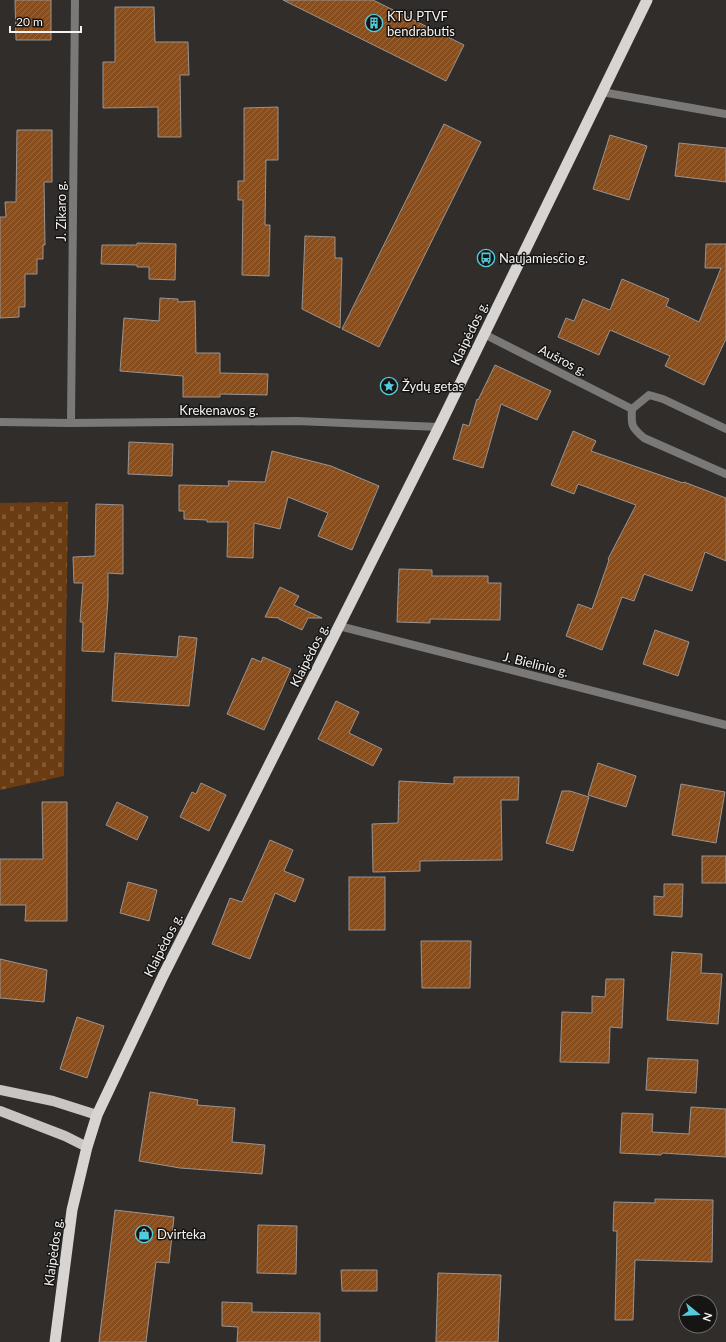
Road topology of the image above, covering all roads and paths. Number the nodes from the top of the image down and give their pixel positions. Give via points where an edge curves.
1 (75, 0) edge
2 (647, 0) edge
3 (602, 92) junction
4 (726, 114) edge
5 (484, 334) junction
6 (632, 409) junction
7 (0, 422) edge
8 (71, 423) junction
9 (439, 427) junction
10 (726, 429) edge
11 (726, 474) edge
12 (339, 626) junction
13 (726, 725) edge
14 (0, 1090) edge
15 (0, 1111) edge
16 (97, 1115) junction
17 (87, 1147) junction
18 (55, 1342) edge

1 - 8 street, J. Zikaro g.
2 - 3 highway, Klaipėdos g.
3 - 4 street
3 - 5 highway, Klaipėdos g.
5 - 6 street, Aušros g.
5 - 9 highway, Klaipėdos g.
6 - 10 street via 649,396 656,397
6 - 11 street via 631,422 644,438
7 - 8 street, Krekenavos g.
8 - 9 street, Krekenavos g. via 297,421
9 - 12 highway, Klaipėdos g.
12 - 13 street, J. Bielinio g.
12 - 16 highway, Klaipėdos g. via 163,976
14 - 16 main road via 53,1101
15 - 17 main road
16 - 17 highway, Klaipėdos g.
17 - 18 highway, Klaipėdos g. via 72,1210

